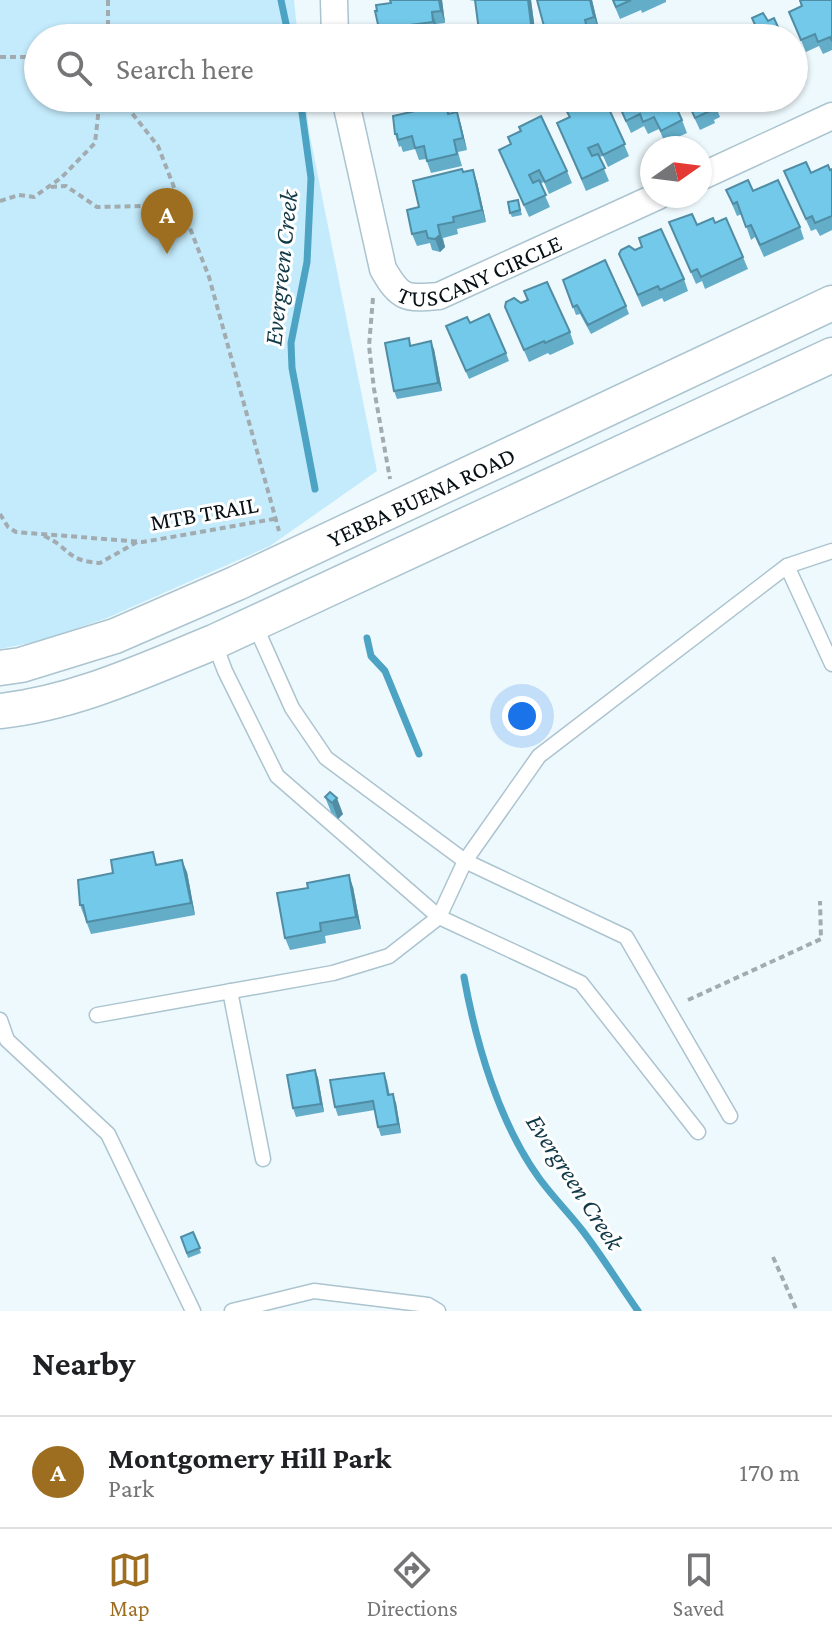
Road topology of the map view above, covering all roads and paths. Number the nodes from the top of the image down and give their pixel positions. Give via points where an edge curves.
1 (108, 0) edge
2 (334, 0) edge
3 (108, 24) edge
4 (335, 24) edge
5 (0, 57) edge
6 (24, 57) edge
7 (98, 112) edge
8 (131, 112) edge
9 (348, 112) edge
10 (832, 116) edge
11 (712, 171) edge
12 (48, 187) junction
13 (180, 200) junction
14 (0, 201) edge
15 (640, 204) edge
16 (832, 303) edge
17 (832, 355) edge
18 (0, 514) edge
19 (276, 519) junction
20 (38, 533) junction
21 (137, 542) junction
22 (832, 551) edge
23 (287, 560) junction
24 (787, 566) junction
25 (237, 583) junction
26 (195, 601) junction
27 (253, 622) junction
28 (214, 642) junction
29 (832, 664) edge
30 (0, 668) edge
31 (0, 711) edge
32 (465, 861) junction
33 (820, 901) dead end
34 (439, 917) junction
35 (230, 991) junction
36 (688, 1000) dead end
37 (97, 1015) dead end
38 (0, 1020) edge
39 (730, 1116) dead end
40 (698, 1132) dead end
41 (263, 1159) dead end
42 (773, 1257) dead end
43 (193, 1311) edge
44 (232, 1311) edge
45 (438, 1311) edge
46 (797, 1311) edge

1 - 3 path
2 - 4 street
5 - 6 path
7 - 12 path via 95,143
8 - 13 path via 158,146
9 - 15 street, TUSCANY CIRCLE via 383,269 396,291 413,299 439,296
10 - 11 street
12 - 13 path via 66,186 97,207
12 - 14 path via 34,197
13 - 19 path via 209,277
16 - 23 street, YERBA BUENA ROAD
17 - 27 street, YERBA BUENA ROAD
18 - 20 path, MTB TRAIL via 16,532
19 - 21 path, MTB TRAIL
19 - 23 path
20 - 21 path, MTB TRAIL
20 - 21 path, MTB TRAIL via 70,557 87,562 100,563
22 - 24 lane
23 - 25 street, YERBA BUENA ROAD
24 - 29 lane
24 - 32 lane via 539,756
25 - 26 street, YERBA BUENA ROAD
25 - 27 street
26 - 28 street
26 - 30 street, YERBA BUENA ROAD via 115,636
27 - 28 street, YERBA BUENA ROAD
27 - 32 lane via 292,708 326,758
28 - 31 street, YERBA BUENA ROAD via 115,683 31,708
28 - 34 lane via 277,776
32 - 34 lane
32 - 39 lane via 626,937
33 - 36 path via 821,939
34 - 35 lane via 389,956 333,973
34 - 40 lane via 581,983
35 - 37 lane
35 - 41 lane
38 - 43 lane via 7,1040 108,1134
42 - 46 path
44 - 45 lane via 314,1291 428,1305

